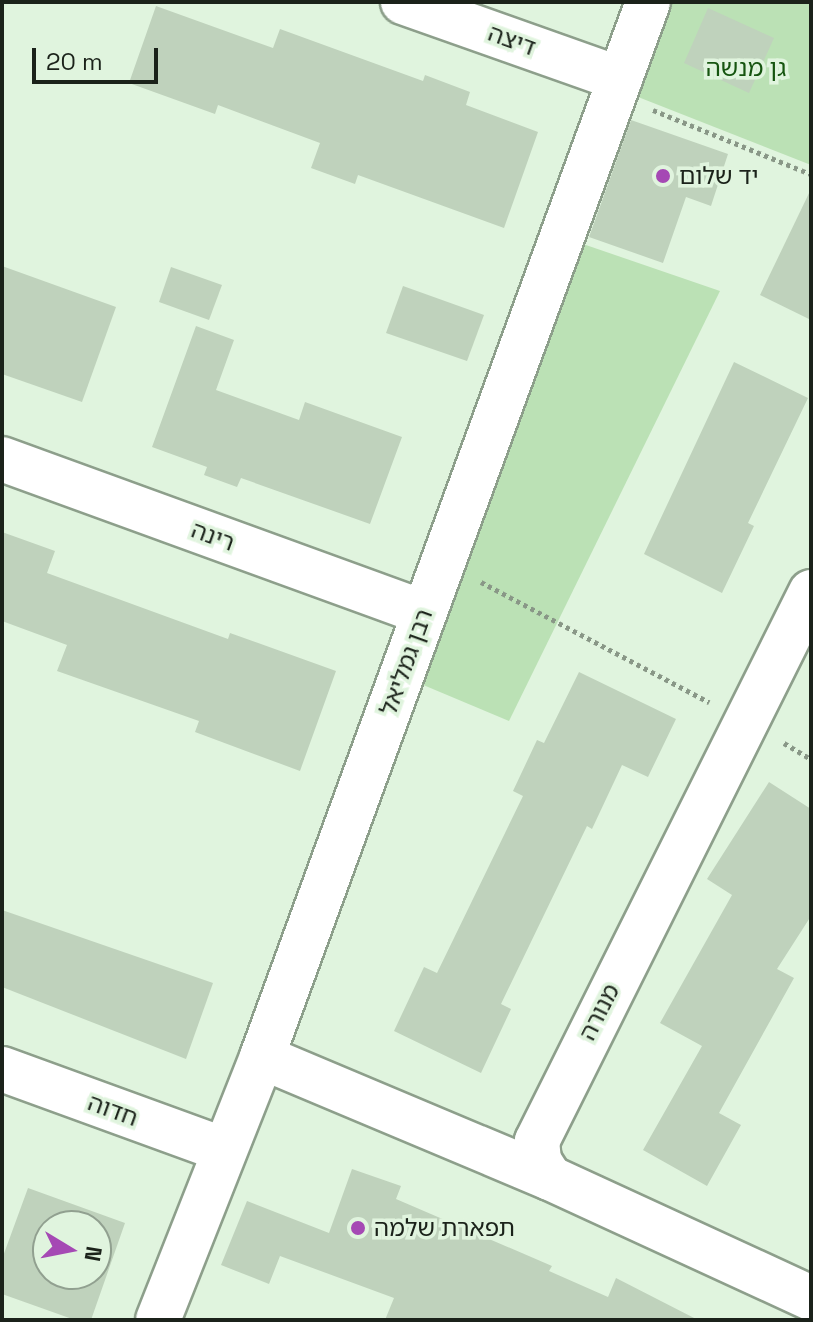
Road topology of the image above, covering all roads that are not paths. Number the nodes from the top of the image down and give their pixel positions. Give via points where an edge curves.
1 (403, 2) edge
2 (648, 2) edge
3 (618, 87) junction
4 (2, 459) edge
5 (811, 592) edge
6 (424, 613) junction
7 (262, 1057) junction
8 (2, 1069) edge
9 (224, 1150) junction
10 (550, 1178) junction
11 (811, 1298) edge
12 (158, 1320) edge

1 - 3 street, דיצה
2 - 3 street, רבן גמליאל
3 - 6 street, רבן גמליאל
4 - 6 street, רינה
5 - 10 street, מנורה via 543,1122 537,1141 539,1161
6 - 7 street, רבן גמליאל
7 - 9 street, רבן גמליאל
7 - 10 street
8 - 9 street, חדוה
9 - 12 street, רבן גמליאל
10 - 11 street

